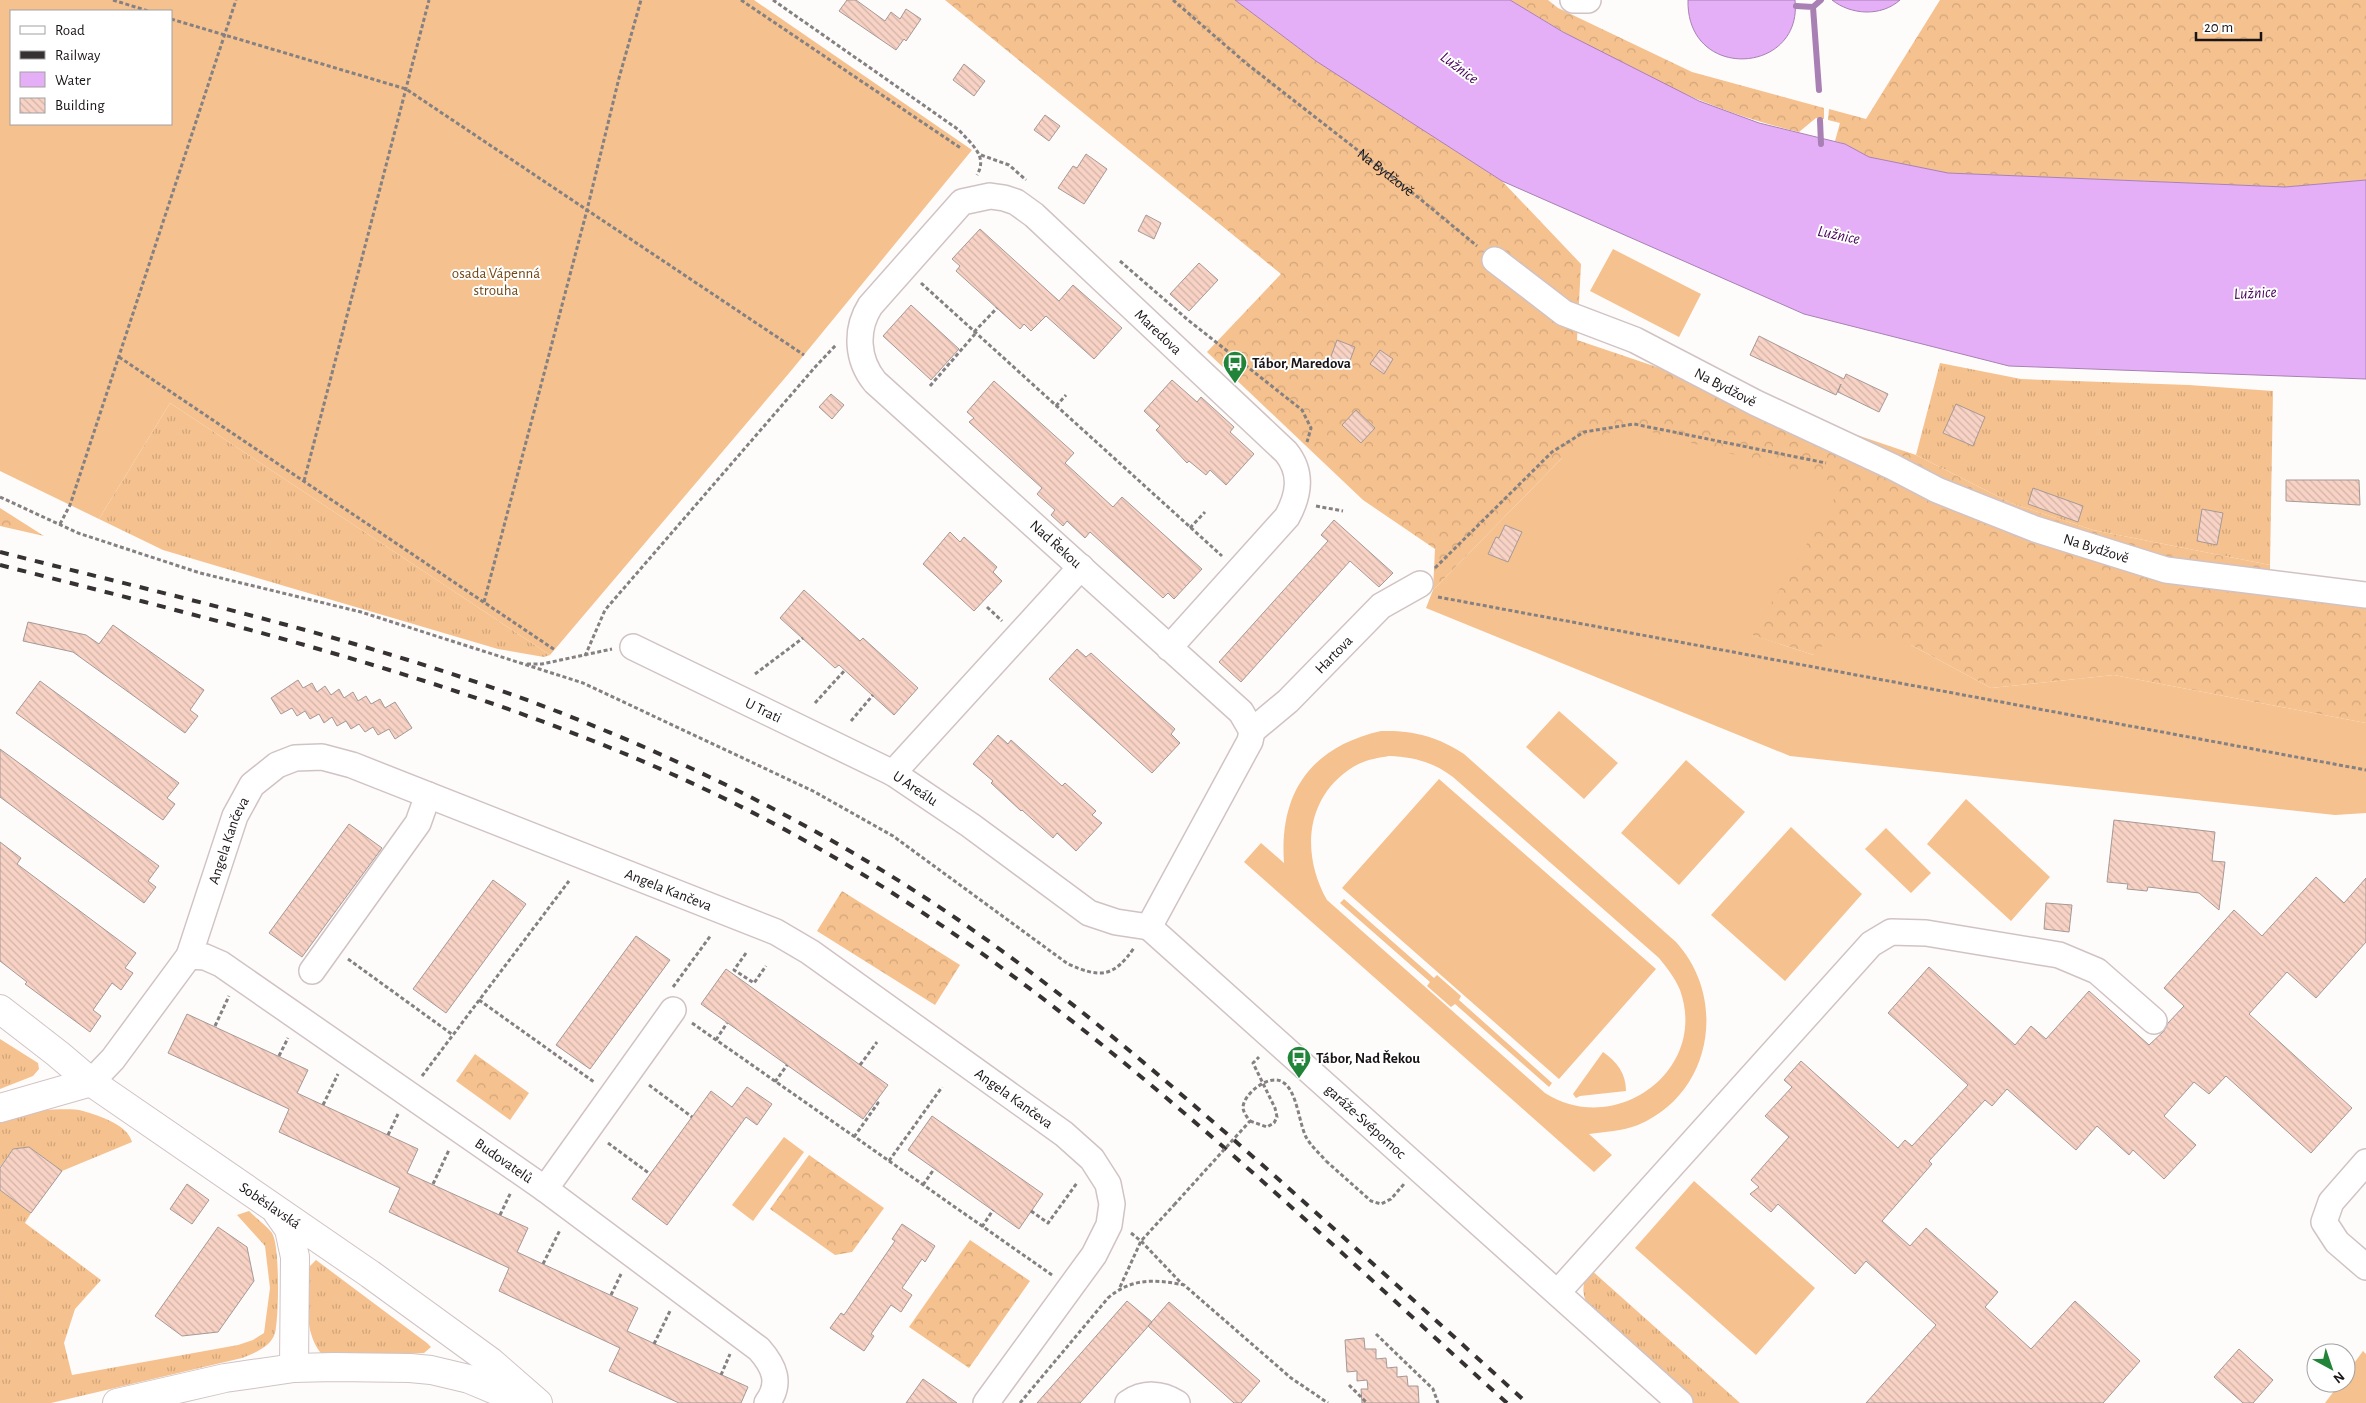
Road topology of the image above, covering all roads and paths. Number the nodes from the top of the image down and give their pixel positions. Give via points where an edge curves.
1 (113, 0) edge
2 (236, 0) edge
3 (429, 0) edge
4 (641, 0) edge
5 (740, 0) edge
6 (773, 0) edge
7 (1173, 0) edge
8 (1574, 0) edge
9 (1588, 0) edge
10 (145, 10) edge
11 (172, 19) edge
12 (224, 36) junction
13 (406, 89) junction
14 (962, 149) dead end
15 (981, 155) junction
16 (1032, 185) dead end
17 (962, 202) junction
18 (587, 210) junction
19 (1114, 256) dead end
20 (1495, 260) joint
21 (916, 279) dead end
22 (996, 308) dead end
23 (862, 318) junction
24 (975, 333) junction
25 (804, 355) dead end
26 (119, 356) junction
27 (930, 386) dead end
28 (1066, 395) dead end
29 (1056, 406) junction
30 (1307, 442) dead end
31 (1829, 463) dead end
32 (304, 481) junction
33 (0, 497) edge
34 (1325, 508) dead end
35 (1343, 511) dead end
36 (1205, 512) dead end
37 (60, 524) junction
38 (1190, 528) junction
39 (1228, 562) dead end
40 (1081, 567) junction
41 (1416, 586) junction
42 (2366, 595) edge
43 (484, 602) junction
44 (987, 607) dead end
45 (1004, 622) dead end
46 (803, 638) dead end
47 (632, 647) joint
48 (1169, 648) junction
49 (554, 650) dead end
50 (585, 656) junction
51 (523, 664) junction
52 (845, 670) dead end
53 (754, 674) dead end
54 (873, 695) dead end
55 (815, 703) dead end
56 (851, 721) dead end
57 (1252, 731) junction
58 (2366, 770) edge
59 (893, 773) junction
60 (428, 795) junction
61 (569, 880) dead end
62 (1149, 927) junction
63 (330, 946) junction
64 (746, 953) dead end
65 (189, 956) junction
66 (766, 966) dead end
67 (312, 971) dead end
68 (233, 989) dead end
69 (480, 1000) junction
70 (0, 1009) edge
71 (674, 1010) joint
72 (2154, 1021) dead end
73 (727, 1023) dead end
74 (215, 1026) dead end
75 (292, 1031) dead end
76 (453, 1035) junction
77 (716, 1040) junction
78 (877, 1042) dead end
79 (1261, 1054) dead end
80 (279, 1056) dead end
81 (787, 1065) dead end
82 (860, 1065) dead end
83 (341, 1066) dead end
84 (91, 1082) junction
85 (775, 1082) junction
86 (649, 1085) dead end
87 (600, 1087) dead end
88 (942, 1087) dead end
89 (405, 1102) junction
90 (875, 1102) dead end
91 (323, 1105) dead end
92 (0, 1108) edge
93 (692, 1117) dead end
94 (1250, 1121) junction
95 (388, 1135) dead end
96 (854, 1137) junction
97 (608, 1143) dead end
98 (451, 1145) dead end
99 (889, 1161) junction
100 (2366, 1162) edge
101 (1418, 1167) junction
102 (934, 1168) dead end
103 (650, 1174) dead end
104 (1077, 1183) dead end
105 (433, 1184) dead end
106 (923, 1185) junction
107 (512, 1189) dead end
108 (545, 1189) junction
109 (271, 1205) junction
110 (993, 1210) dead end
111 (1031, 1211) dead end
112 (500, 1215) dead end
113 (562, 1225) dead end
114 (1109, 1225) junction
115 (982, 1227) junction
116 (1141, 1241) junction
117 (543, 1264) dead end
118 (2365, 1265) edge
119 (624, 1269) dead end
120 (1184, 1285) junction
121 (1068, 1288) junction
122 (1120, 1288) junction
123 (1558, 1292) junction
124 (611, 1295) dead end
125 (673, 1304) dead end
126 (1376, 1334) dead end
127 (654, 1344) dead end
128 (734, 1347) dead end
129 (294, 1368) junction
130 (721, 1375) dead end
131 (1349, 1385) dead end
132 (992, 1401) edge
133 (117, 1403) edge
134 (526, 1403) edge
135 (538, 1403) edge
136 (767, 1403) edge
137 (1020, 1403) edge
138 (1128, 1403) edge
139 (1177, 1403) edge
140 (1328, 1403) edge
141 (1367, 1403) edge
142 (1438, 1403) edge
143 (1680, 1403) edge

1 - 10 path
2 - 12 path
3 - 13 path
4 - 18 path
5 - 14 path
6 - 15 path via 959,130
7 - 20 path, Na Bydžově via 1246,64
8 - 9 street
11 - 12 path
12 - 13 path
12 - 26 path
13 - 18 path
13 - 32 path
15 - 16 path via 1009,165
15 - 17 path via 981,169
17 - 23 street
17 - 48 street, Maredova via 990,196 1016,202 1034,215 1286,452 1298,475 1298,493 1287,517
18 - 25 path
18 - 43 path
19 - 30 path via 1188,320 1302,410 1311,428
20 - 42 street, Na Bydžově via 1564,313 1635,340 1756,403 1937,490 2035,530 2166,570
21 - 24 path
22 - 24 path
23 - 40 street, Nad Řekou via 859,343 869,375 875,382
23 - 50 path via 816,366 605,610
24 - 27 path
24 - 29 path
26 - 32 path
26 - 37 path via 70,505
28 - 29 path
29 - 38 path
31 - 41 path via 1634,424 1584,432 1552,452
32 - 43 path
33 - 37 path
34 - 35 path
36 - 38 path
37 - 51 path via 78,533 200,573 361,612
38 - 39 path
40 - 48 street, Nad Řekou
40 - 59 street, U Areálu
41 - 57 street, Hartova via 1381,606 1288,701
41 - 58 path via 1446,600
43 - 49 path
44 - 45 path
46 - 53 path
47 - 50 path via 603,650
47 - 59 street, U Trati
48 - 57 street, Nad Řekou via 1240,712
50 - 51 path
51 - 62 path via 584,683 813,791 893,836 1068,964 1091,974 1109,971 1123,964
52 - 55 path
54 - 56 path
57 - 62 street via 1250,741
59 - 62 street, U Areálu via 1089,913 1116,922
60 - 63 street via 418,823
60 - 65 street, Angela Kančeva via 352,765 322,757 287,760 268,771 252,785 235,816
60 - 114 street, Angela Kančeva via 776,932 810,952 1079,1146 1097,1165 1108,1184 1112,1204
61 - 69 path
62 - 101 street, garáže-Svépomoc
63 - 67 street
63 - 76 path
64 - 66 path via 734,970 754,983
65 - 84 street, Angela Kančeva via 113,1059
65 - 89 street, Budovatelů via 205,956 221,964
68 - 74 path
69 - 76 path
69 - 87 path
70 - 84 main road, Soběslavská
71 - 77 path
71 - 108 street
72 - 123 street via 2097,971 2059,955 1926,933 1890,932 1871,944
73 - 77 path
75 - 80 path
76 - 89 path
77 - 85 path
78 - 82 path
79 - 94 path via 1252,1063 1276,1108 1277,1116 1267,1127
81 - 85 path
83 - 91 path
84 - 92 main road
84 - 109 main road, Soběslavská
85 - 96 path
86 - 93 path
88 - 99 path
89 - 95 path
89 - 108 street, Budovatelů
90 - 96 path via 878,1103
94 - 101 path, bridge via 1244,1110 1246,1100 1263,1082 1283,1081 1312,1146 1371,1201 1381,1204 1391,1199
94 - 116 path, bridge
96 - 99 path
97 - 103 path
98 - 105 path
99 - 106 path
100 - 118 street via 2331,1202 2324,1222 2337,1242
101 - 123 street, garáže-Svépomoc
102 - 106 path
104 - 111 path via 1048,1223
106 - 115 path
107 - 112 path
108 - 136 street, Budovatelů via 759,1349 774,1370 776,1384
109 - 129 main road via 289,1229 294,1245
109 - 135 main road, Soběslavská via 491,1362
110 - 115 path
113 - 117 path
114 - 116 path via 1128,1231
114 - 121 street, Angela Kančeva via 1094,1255
115 - 121 path
116 - 120 path
116 - 122 path
119 - 124 path
120 - 122 path via 1140,1282
120 - 140 path via 1291,1378
121 - 132 street, Angela Kančeva
122 - 137 path
123 - 143 street, garáže-Svépomoc
125 - 127 path
126 - 142 path via 1433,1389
128 - 130 path
129 - 133 main road via 210,1381
129 - 134 main road via 431,1370 469,1379
131 - 141 path
138 - 139 street via 1154,1395 1162,1395

